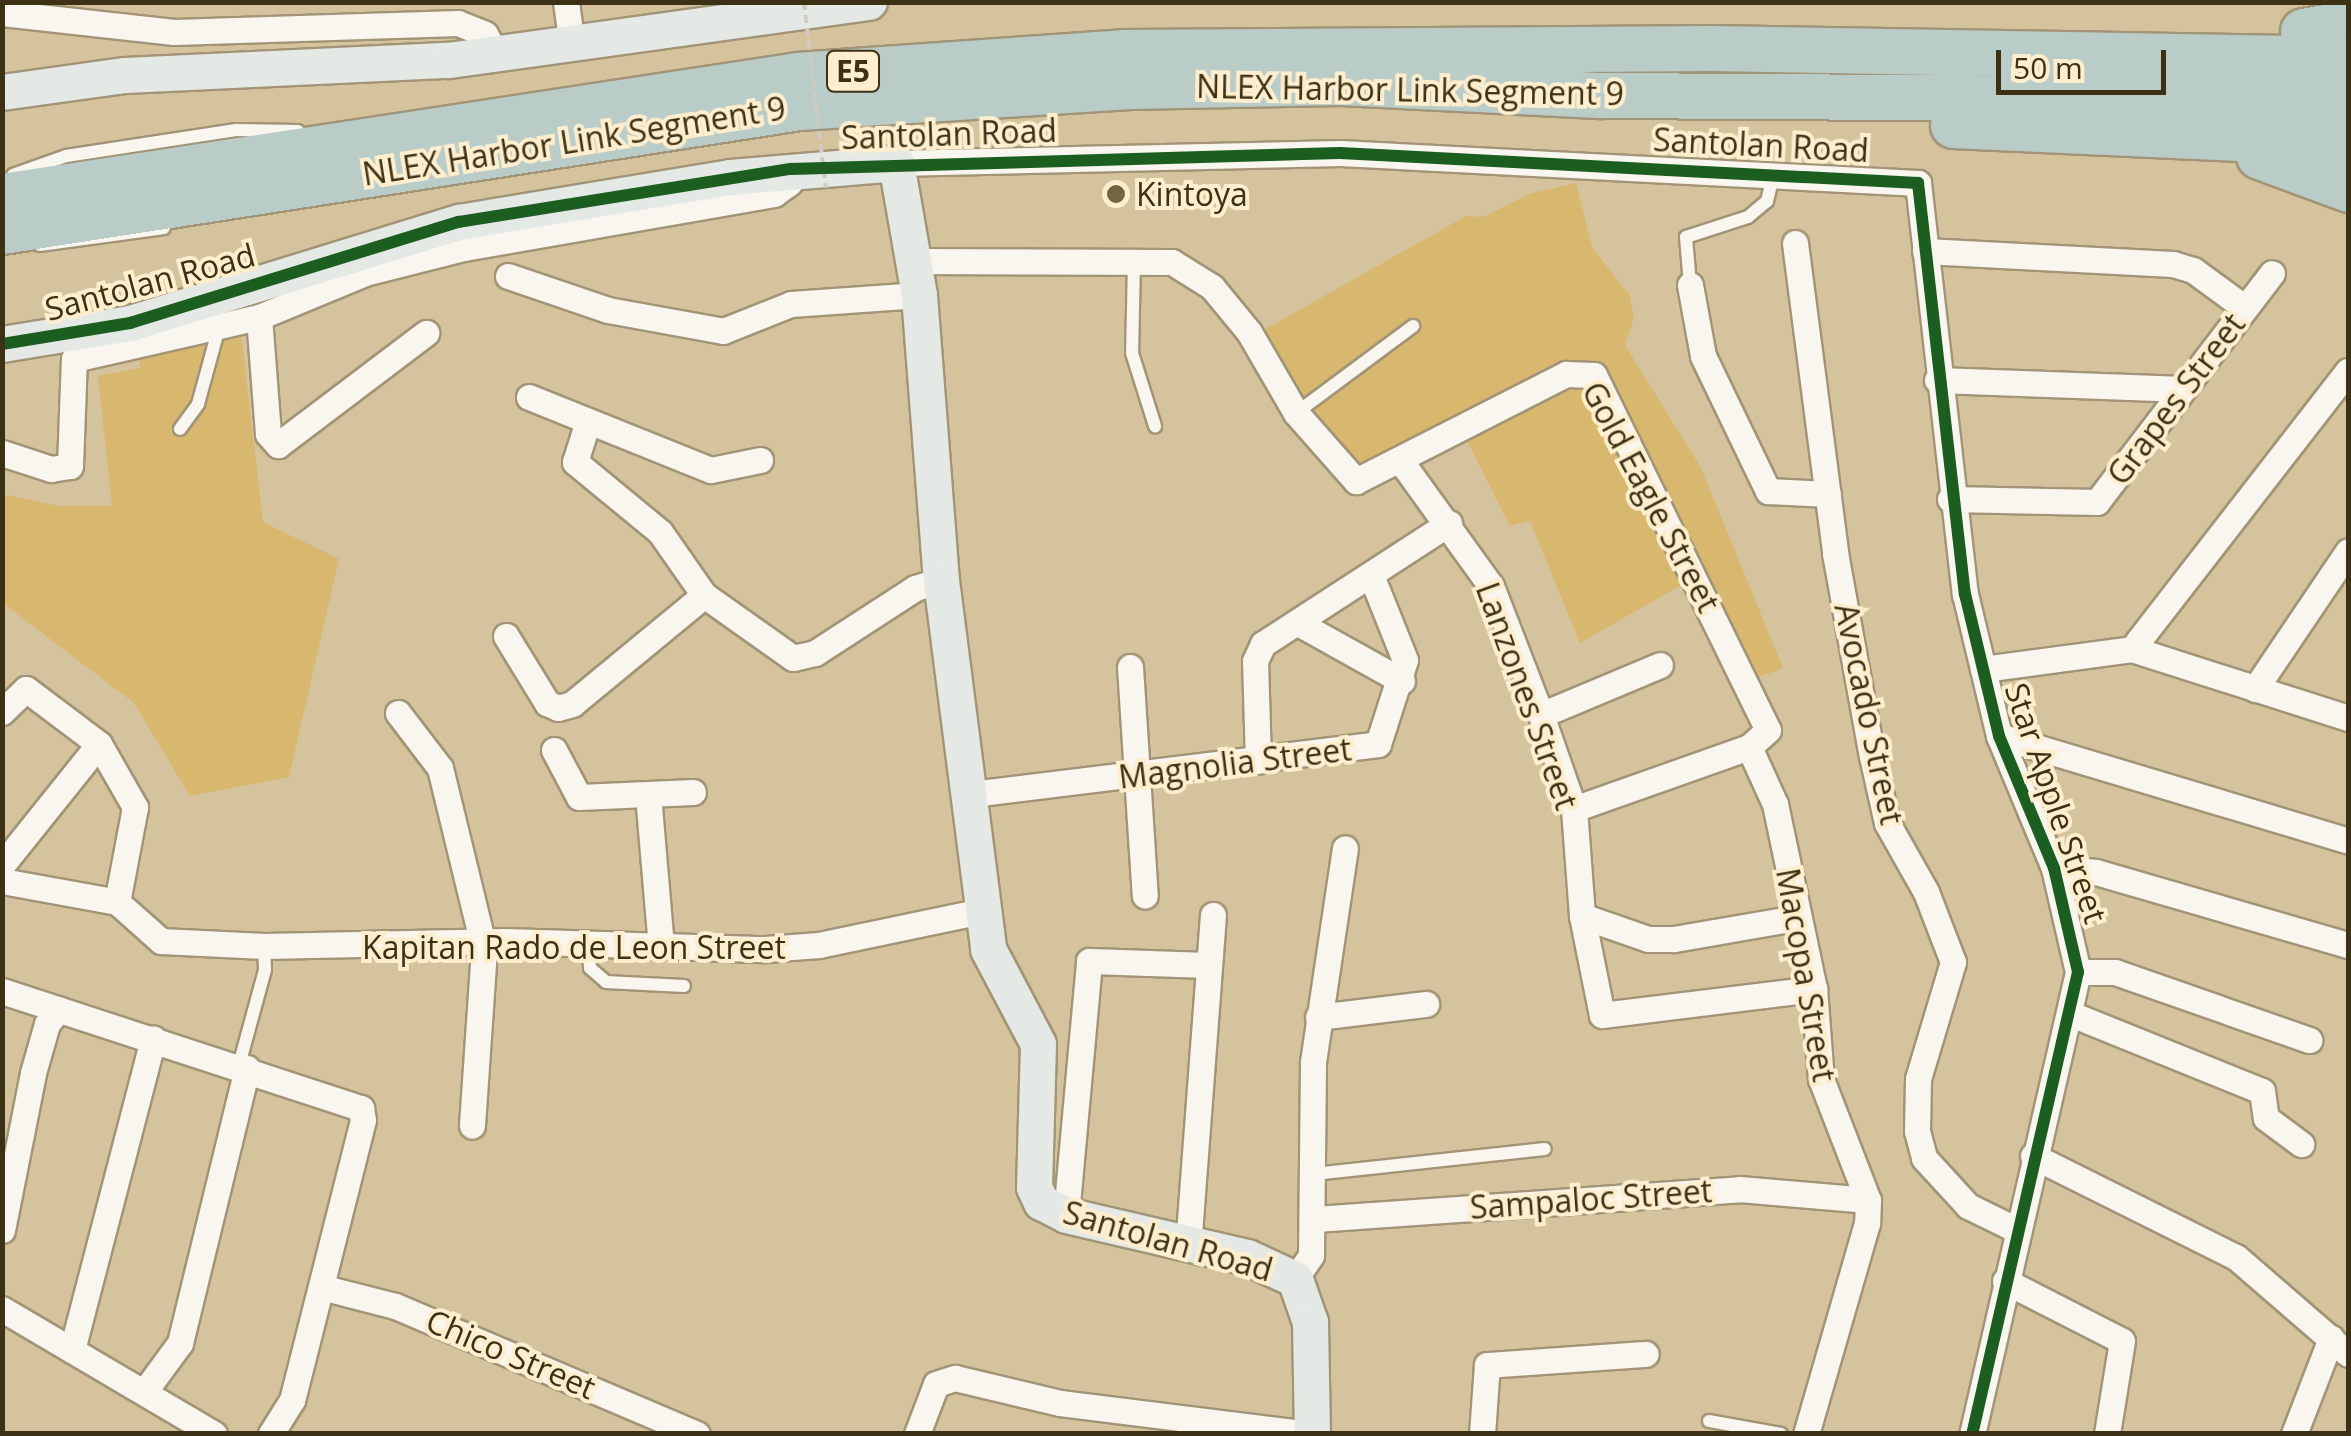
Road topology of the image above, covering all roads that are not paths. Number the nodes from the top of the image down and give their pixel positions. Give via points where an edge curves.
1 (566, 2) edge
2 (869, 2) edge
3 (42, 12) edge
4 (2, 13) edge
5 (2348, 23) edge
6 (2303, 30) junction
7 (2348, 31) edge
8 (572, 46) junction
9 (1710, 48) junction
10 (496, 54) junction
11 (2348, 60) edge
12 (2, 92) edge
13 (1602, 95) junction
14 (2348, 100) edge
15 (2205, 140) junction
16 (2348, 142) edge
17 (402, 149) junction
18 (896, 163) junction
19 (791, 169) junction
20 (1774, 171) junction
21 (2, 179) edge
22 (1918, 183) joint
23 (2348, 189) edge
24 (2, 196) edge
25 (241, 212) dead end
26 (187, 224) dead end
27 (2, 231) edge
28 (1795, 243) dead end
29 (2, 244) edge
30 (1925, 252) junction
31 (1134, 258) junction
32 (2272, 273) dead end
33 (508, 276) dead end
34 (916, 278) junction
35 (1690, 285) joint
36 (2244, 308) junction
37 (259, 317) junction
38 (1413, 326) dead end
39 (219, 327) junction
40 (426, 333) dead end
41 (2, 344) edge
42 (2348, 371) edge
43 (1937, 380) junction
44 (2179, 389) junction
45 (529, 397) dead end
46 (1296, 413) junction
47 (588, 421) junction
48 (1154, 426) dead end
49 (180, 429) dead end
50 (2, 454) edge
51 (760, 460) dead end
52 (1400, 460) junction
53 (1828, 494) junction
54 (1950, 500) junction
55 (1450, 523) junction
56 (2348, 551) edge
57 (1371, 575) junction
58 (942, 580) junction
59 (704, 596) junction
60 (1298, 623) junction
61 (506, 636) dead end
62 (2132, 649) junction
63 (1130, 666) dead end
64 (1660, 666) dead end
65 (1983, 669) junction
66 (1402, 681) junction
67 (2255, 689) junction
68 (2, 712) edge
69 (398, 713) dead end
70 (1541, 715) junction
71 (2348, 718) edge
72 (1999, 736) junction
73 (98, 744) junction
74 (1750, 748) junction
75 (554, 750) dead end
76 (1258, 761) junction
77 (1132, 774) junction
78 (693, 792) dead end
79 (972, 794) junction
80 (648, 795) junction
81 (1574, 809) junction
82 (2348, 841) edge
83 (1345, 848) dead end
84 (2, 864) edge
85 (2054, 868) junction
86 (2, 880) edge
87 (1145, 896) dead end
88 (117, 902) junction
89 (982, 912) junction
90 (1213, 915) dead end
91 (1582, 916) junction
92 (1796, 918) junction
93 (482, 942) junction
94 (588, 944) junction
95 (2348, 944) edge
96 (264, 946) junction
97 (661, 946) junction
98 (1209, 965) junction
99 (2078, 972) junction
100 (684, 986) dead end
101 (1814, 990) junction
102 (2, 991) edge
103 (1426, 1004) dead end
104 (60, 1008) junction
105 (2071, 1014) junction
106 (1318, 1017) junction
107 (153, 1038) junction
108 (2309, 1040) dead end
109 (243, 1067) junction
110 (472, 1126) dead end
111 (2301, 1144) dead end
112 (1545, 1149) dead end
113 (2033, 1156) junction
114 (1314, 1174) junction
115 (8, 1188) edge
116 (1868, 1200) junction
117 (1066, 1215) junction
118 (1315, 1219) junction
119 (2015, 1229) junction
120 (2, 1230) edge
121 (1188, 1247) junction
122 (1295, 1279) junction
123 (2006, 1281) junction
124 (321, 1287) junction
125 (2, 1309) edge
126 (2340, 1346) edge
127 (72, 1350) junction
128 (1646, 1354) dead end
129 (144, 1392) junction
130 (1709, 1421) dead end
131 (1310, 1433) edge
132 (214, 1434) edge
133 (271, 1434) edge
134 (697, 1434) edge
135 (917, 1434) edge
136 (1482, 1434) edge
137 (1781, 1434) edge
138 (1806, 1434) edge
139 (1972, 1434) edge
140 (2107, 1434) edge
141 (2294, 1434) edge

1 - 8 street
2 - 8 street
3 - 4 street
3 - 10 street via 242,34 458,23 486,34
5 - 6 highway
6 - 7 highway
6 - 9 highway via 1870,28
8 - 10 street
9 - 11 highway, NLEX Harbor Link Segment 9 / E5
9 - 17 highway, NLEX Harbor Link Segment 9 / E5 via 1124,52 798,75
10 - 12 street via 320,70 125,75
13 - 14 highway, NLEX Harbor Link Segment 9 / E5
13 - 15 highway
13 - 17 highway, NLEX Harbor Link Segment 9 / E5 via 1341,82 1091,88 799,106
15 - 16 highway
15 - 23 highway
17 - 21 lane, E5 via 236,130 66,156
17 - 24 highway, NLEX Harbor Link Segment 9 / E5
17 - 25 lane, E5
17 - 27 highway, NLEX Harbor Link Segment 9 / E5
18 - 19 street, Santolan Road
18 - 20 street, Santolan Road via 1340,152
18 - 34 street, Santolan Road
19 - 37 street via 790,184 774,194 464,248 365,273
19 - 41 street, Santolan Road via 460,222 130,323
20 - 22 street, Santolan Road
20 - 35 lane via 1767,202 1748,217 1686,237
22 - 30 street, Star Apple Street
26 - 29 lane via 60,246
28 - 53 street, Avocado Street
30 - 36 street via 2173,264 2193,270
30 - 43 street, Star Apple Street
31 - 34 street, Gold Eagle Street
31 - 46 street, Gold Eagle Street via 1172,262 1212,287 1250,332
31 - 48 lane via 1132,353
32 - 36 street, Grapes Street
33 - 34 street, Gold Eagle Street via 608,310 723,331 791,304
34 - 58 street, Santolan Road
35 - 53 street via 1702,356 1768,491
36 - 44 street, Grapes Street
37 - 39 street
37 - 40 street via 268,434 278,444
38 - 46 lane
39 - 49 lane via 198,404
39 - 50 street via 74,359 70,466 51,469
42 - 62 street
43 - 44 street
43 - 54 street, Star Apple Street
44 - 54 street, Grapes Street via 2098,502
45 - 47 street
46 - 52 street, Gold Eagle Street via 1356,481
47 - 51 street via 712,470
47 - 59 street via 575,462 660,532
52 - 55 street, Lanzones Street
52 - 74 street, Gold Eagle Street via 1566,374 1594,375 1764,716 1766,736
53 - 119 street, Avocado Street via 1887,823 1926,892 1953,962 1918,1079 1917,1131 1924,1158 1968,1206
54 - 65 street, Star Apple Street
55 - 57 street
55 - 70 street, Lanzones Street via 1491,586
56 - 67 street
57 - 60 street
57 - 66 street, Magnolia Street via 1403,648
58 - 59 street via 915,588 803,658
58 - 79 street, Santolan Road
59 - 61 street via 572,704 558,708 546,703
60 - 66 street
60 - 76 street via 1257,652
62 - 65 street
62 - 67 street
63 - 77 street
64 - 70 street
65 - 72 street, Star Apple Street
66 - 76 street, Magnolia Street via 1378,744
67 - 71 street
68 - 73 street via 26,690
69 - 93 street via 440,768
70 - 81 street, Lanzones Street
72 - 82 street
72 - 85 street, Star Apple Street
73 - 84 street
73 - 88 street via 135,807
74 - 81 street
74 - 92 street, Macopa Street via 1776,804
75 - 80 street via 579,797
76 - 77 street, Magnolia Street
77 - 79 street, Magnolia Street
77 - 87 street
78 - 80 street
79 - 89 street, Santolan Road
80 - 97 street
81 - 91 street, Lanzones Street
83 - 106 street
85 - 95 street via 2096,872
85 - 99 street, Star Apple Street
86 - 88 street
88 - 96 street, Kapitan Rado de Leon Street via 161,941
89 - 97 street, Kapitan Rado de Leon Street via 820,945
89 - 117 street, Santolan Road via 988,949 1038,1044 1034,1187 1042,1202
90 - 98 street
91 - 92 street via 1661,939
91 - 101 street, Lanzones Street via 1602,1015
92 - 101 street, Macopa Street
93 - 94 street, Kapitan Rado de Leon Street
93 - 96 street, Kapitan Rado de Leon Street
93 - 110 street
94 - 97 street, Kapitan Rado de Leon Street
94 - 100 lane via 590,968 606,982
96 - 109 lane
98 - 117 street via 1090,961
98 - 121 street
99 - 105 street, Star Apple Street
99 - 108 street via 2114,972
101 - 116 street, Macopa Street via 1821,1079
102 - 104 street
103 - 106 street
104 - 107 street
104 - 115 street via 47,1024 33,1072
105 - 111 street via 2262,1090 2266,1118
105 - 113 street, Star Apple Street
106 - 114 street
107 - 109 street
107 - 127 street
109 - 124 street via 360,1108 363,1120
109 - 129 street via 180,1343
112 - 114 lane
113 - 119 street, Star Apple Street
113 - 126 street via 2236,1257
114 - 118 street
115 - 120 street
116 - 118 street, Sampaloc Street via 1720,1190
116 - 138 street
117 - 121 street, Santolan Road
118 - 122 street via 1311,1255
119 - 123 street, Star Apple Street
121 - 122 street, Santolan Road via 1247,1256
122 - 131 street, Santolan Road via 1310,1322
123 - 139 street, Star Apple Street
123 - 140 street via 2122,1341
124 - 133 street via 292,1400
124 - 134 street, Chico Street via 395,1306
125 - 127 street
126 - 141 street
127 - 129 street
128 - 136 street via 1487,1365
129 - 132 street
130 - 137 lane
131 - 135 street via 1060,1402 954,1378 936,1384

